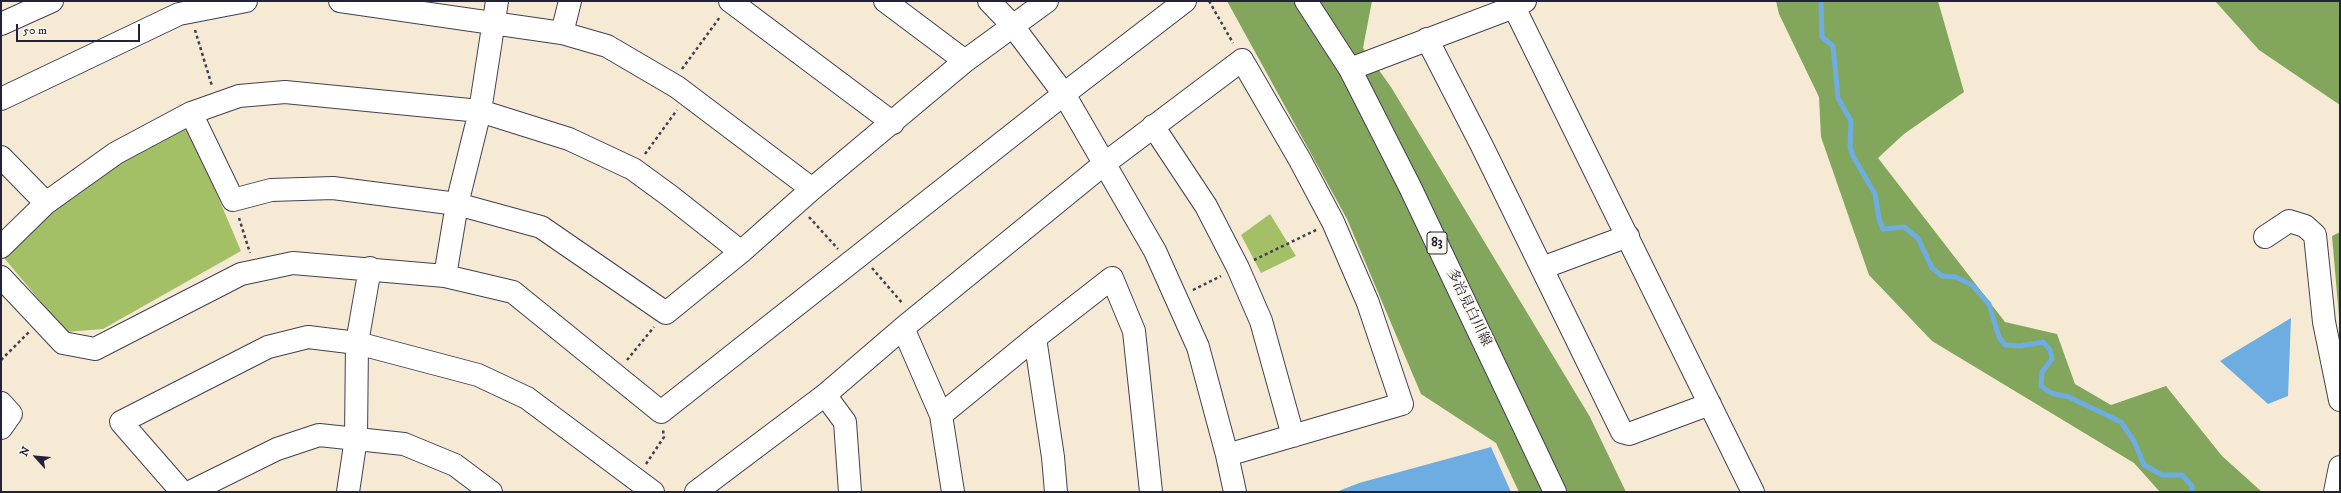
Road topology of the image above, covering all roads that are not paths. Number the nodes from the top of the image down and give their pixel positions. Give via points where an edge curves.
1 (52, 1) edge
2 (246, 1) edge
3 (340, 1) edge
4 (497, 1) edge
5 (570, 1) edge
6 (730, 1) edge
7 (885, 1) edge
8 (989, 1) edge
9 (1047, 1) edge
10 (1185, 1) edge
11 (1306, 1) edge
12 (1520, 4) edge
13 (492, 22) junction
14 (1, 24) edge
15 (1012, 25) junction
16 (562, 33) junction
17 (1427, 39) junction
18 (965, 61) junction
19 (1350, 70) junction
20 (1064, 94) junction
21 (1, 99) edge
22 (480, 111) junction
23 (191, 113) junction
24 (893, 123) junction
25 (1153, 126) junction
26 (1, 157) edge
27 (1104, 164) junction
28 (804, 196) junction
29 (46, 203) junction
30 (457, 204) junction
31 (1628, 236) junction
32 (2265, 237) dead end
33 (1, 247) edge
34 (741, 252) junction
35 (370, 268) junction
36 (1542, 268) junction
37 (445, 276) junction
38 (1, 277) edge
39 (909, 323) junction
40 (1035, 338) junction
41 (357, 343) junction
42 (825, 395) junction
43 (2340, 400) edge
44 (1, 403) edge
45 (1710, 404) junction
46 (941, 415) junction
47 (1, 428) edge
48 (1293, 436) junction
49 (356, 438) junction
50 (1227, 455) junction
51 (2340, 467) edge
52 (182, 492) edge
53 (190, 492) edge
54 (348, 492) edge
55 (490, 492) edge
56 (653, 492) edge
57 (696, 492) edge
58 (850, 492) edge
59 (953, 492) edge
60 (1056, 492) edge
61 (1151, 492) edge
62 (1234, 492) edge
63 (1555, 492) edge
64 (1753, 492) edge
65 (2335, 492) edge

1 - 14 street
2 - 21 street via 179,14
3 - 13 street
4 - 13 street
5 - 16 street
6 - 24 street
7 - 18 street
8 - 15 street
9 - 15 street
10 - 20 street
11 - 19 street, 多治見白川線 / 83
12 - 17 street
12 - 31 street
13 - 16 street
13 - 22 street
15 - 18 street
15 - 20 street
16 - 28 street via 607,46 680,89
17 - 19 street
17 - 36 street
18 - 24 street
19 - 63 street, 多治見白川線 / 83 via 1410,187
20 - 27 street
20 - 37 street via 661,412 514,292
22 - 23 street via 285,92 239,96
22 - 30 street
22 - 34 street via 569,139 633,169
23 - 29 street via 116,153
23 - 30 street via 233,200 270,190 333,188
24 - 28 street
25 - 27 street
25 - 48 street via 1206,206 1238,268 1261,321
25 - 48 street via 1242,60 1333,222 1368,302 1402,404
26 - 29 street
27 - 39 street
27 - 50 street via 1156,251 1198,347
28 - 34 street
29 - 33 street
30 - 34 street via 541,227 666,312
30 - 37 street
31 - 36 street
31 - 45 street
32 - 43 street via 2289,220 2305,226 2315,235 2324,322
35 - 37 street
35 - 38 street via 293,263 241,274 95,349 63,343
35 - 41 street
36 - 45 street via 1622,432 1628,434
39 - 42 street
39 - 46 street
40 - 46 street
40 - 60 street
40 - 61 street via 1112,278 1134,331
41 - 49 street
41 - 52 street via 308,337 268,347 121,422
41 - 56 street via 478,376 527,398
42 - 57 street
42 - 58 street via 845,422
44 - 47 street via 10,414
45 - 64 street
46 - 59 street
48 - 50 street
49 - 53 street via 319,435 277,449
49 - 54 street
49 - 55 street via 404,444 455,465
50 - 62 street
51 - 65 street

